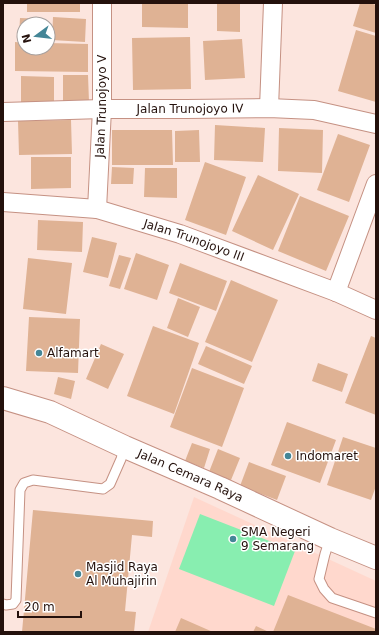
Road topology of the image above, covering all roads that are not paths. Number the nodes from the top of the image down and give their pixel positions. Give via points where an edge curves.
1 (102, 3) edge
2 (273, 3) edge
3 (269, 108) junction
4 (102, 109) junction
5 (3, 112) edge
6 (376, 124) edge
7 (376, 184) edge
8 (3, 202) edge
9 (98, 210) junction
10 (336, 292) junction
11 (376, 310) edge
12 (3, 398) edge
13 (125, 447) junction
14 (330, 539) junction
15 (376, 558) edge
16 (3, 604) edge
17 (376, 613) edge

1 - 4 street, Jalan Trunojoyo V
2 - 3 street
3 - 4 street, Jalan Trunojoyo IV
3 - 6 street, Jalan Trunojoyo IV via 314,110
4 - 5 street, Jalan Trunojoyo IV
4 - 9 street, Jalan Trunojoyo V
7 - 10 street
8 - 9 street, Jalan Trunojoyo III
9 - 10 street, Jalan Trunojoyo III via 180,234
10 - 11 street, Jalan Trunojoyo III
12 - 13 main road, Jalan Cemara Raya via 50,412
13 - 14 main road, Jalan Cemara Raya
13 - 16 lane via 110,484 103,489 33,480 24,483 20,490 16,600 13,604
14 - 15 main road, Jalan Cemara Raya
14 - 17 lane via 319,579 324,589 332,598

